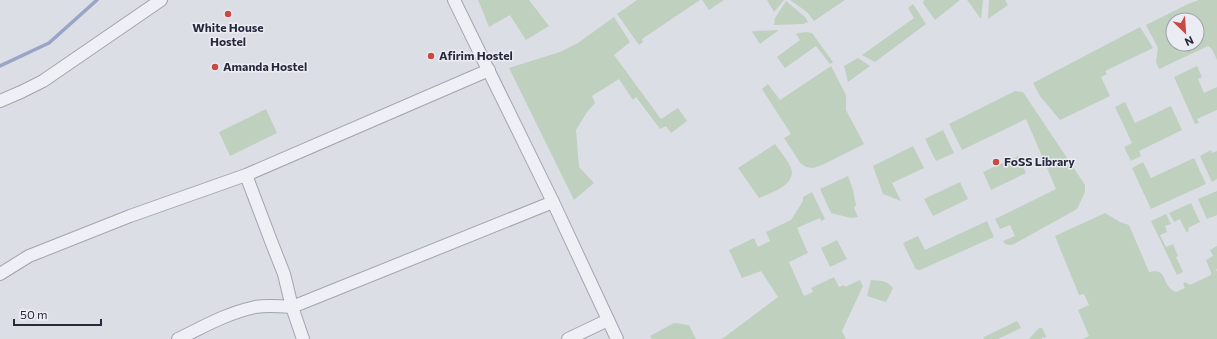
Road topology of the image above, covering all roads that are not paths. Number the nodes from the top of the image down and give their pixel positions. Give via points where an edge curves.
1 (161, 0) edge
2 (454, 0) edge
3 (489, 70) junction
4 (0, 101) edge
5 (246, 175) junction
6 (553, 202) junction
7 (0, 274) edge
8 (292, 307) junction
9 (608, 320) junction
10 (178, 339) edge
11 (303, 339) edge
12 (568, 339) edge
13 (617, 339) edge

1 - 4 street via 43,81
2 - 3 street
3 - 5 street
3 - 6 street
5 - 7 street via 130,216 29,256
5 - 8 street via 284,274
6 - 8 street
6 - 9 street
8 - 10 street via 256,307 224,316
8 - 11 street
9 - 12 street
9 - 13 street

